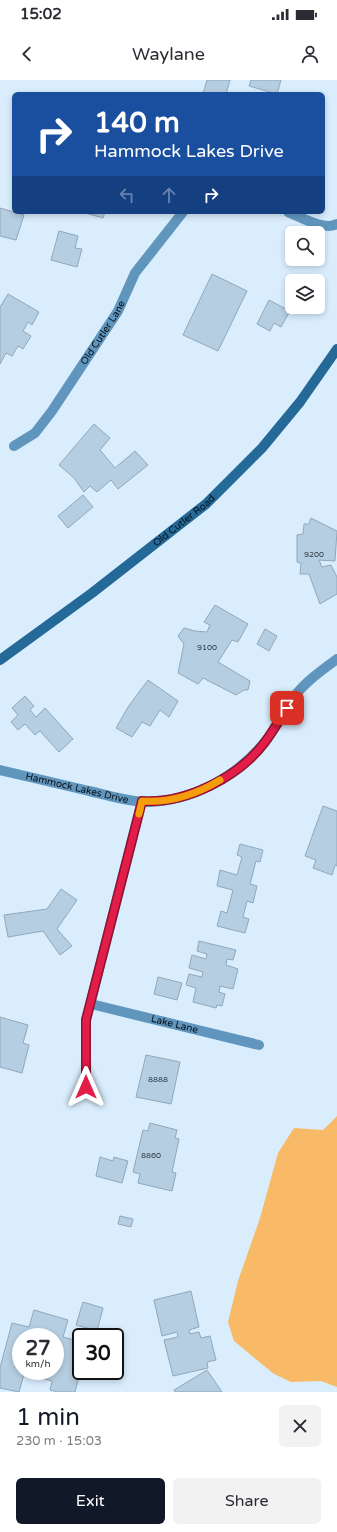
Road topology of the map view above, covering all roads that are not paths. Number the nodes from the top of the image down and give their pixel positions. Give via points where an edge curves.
1 (181, 214) edge
2 (293, 214) edge
3 (337, 224) edge
4 (337, 349) edge
5 (14, 446) dead end
6 (337, 659) edge
7 (0, 660) edge
8 (0, 770) edge
9 (142, 801) junction
10 (91, 1004) junction
11 (259, 1045) dead end
12 (86, 1087) dead end

1 - 5 street, Old Cutler Lane via 135,273 118,311 52,411 35,433
2 - 3 street via 327,226
4 - 7 main road, Old Cutler Road via 300,402 262,448 206,504 92,593
6 - 9 street, Hammock Lakes Drive via 300,690 265,743 226,776 209,787 184,796 159,801
8 - 9 street, Hammock Lakes Drive via 114,797
9 - 10 street
10 - 11 street, Lake Lane
10 - 12 street via 86,1020

